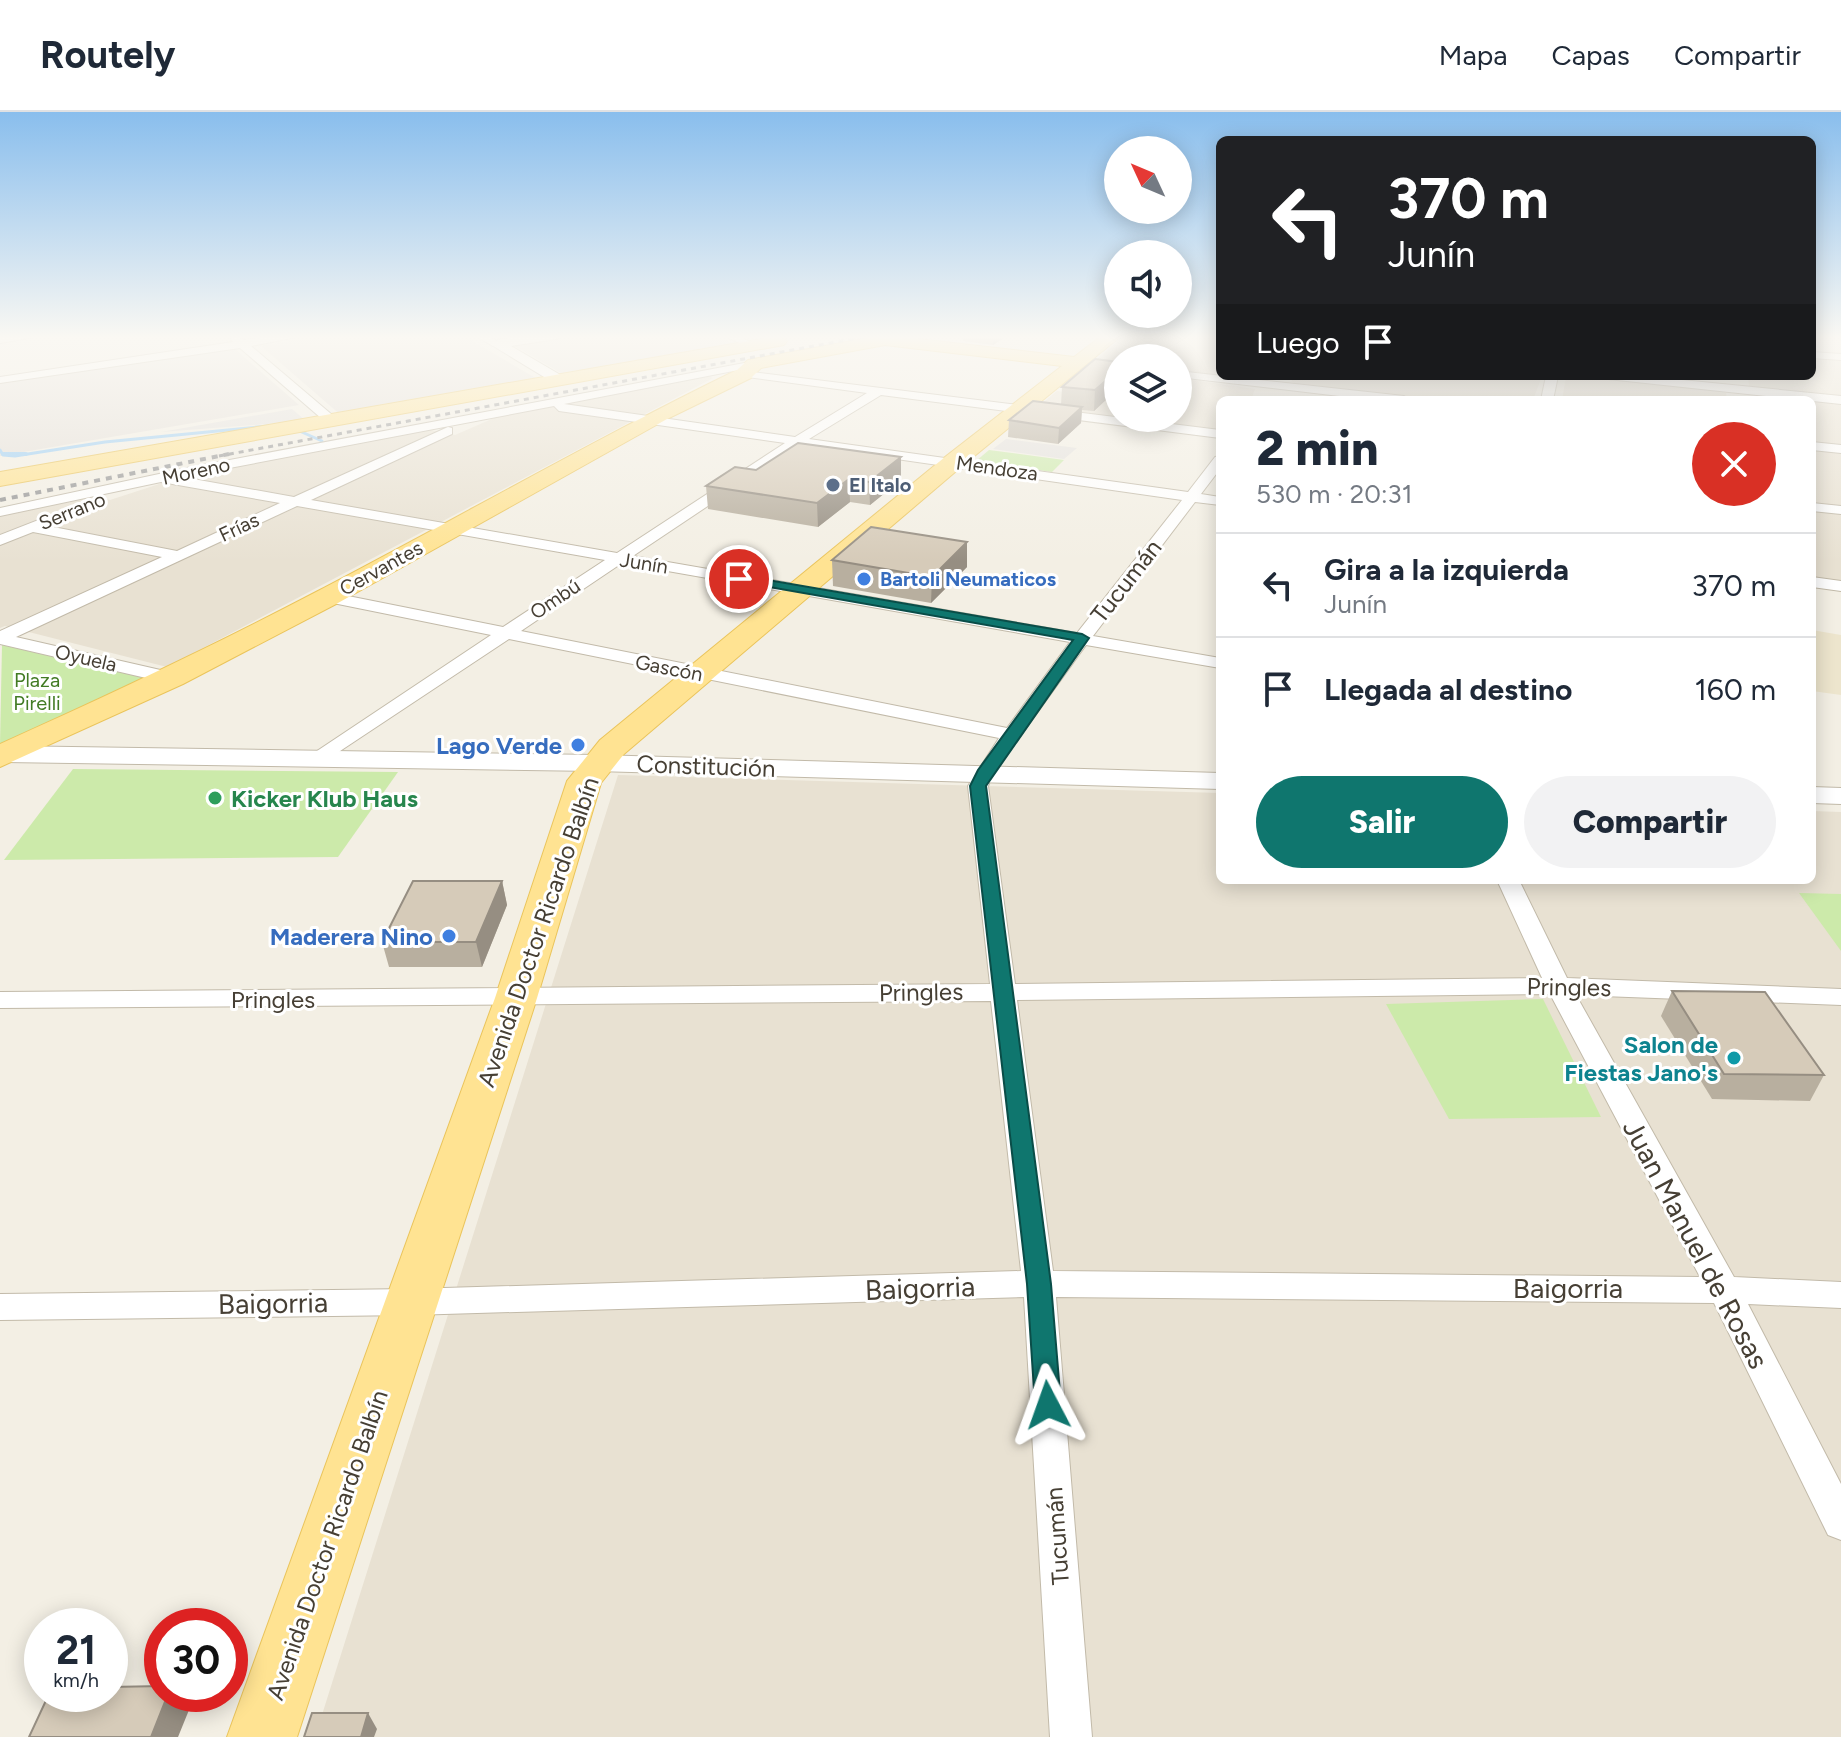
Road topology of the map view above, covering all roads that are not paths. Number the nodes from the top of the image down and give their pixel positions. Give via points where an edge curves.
1 (320, 411) edge
2 (393, 411) edge
3 (506, 411) edge
4 (586, 411) edge
5 (667, 411) edge
6 (846, 411) edge
7 (1020, 411) edge
8 (1028, 411) edge
9 (478, 417) junction
10 (651, 420) junction
11 (333, 422) junction
12 (1216, 434) edge
13 (798, 440) junction
14 (1816, 446) edge
15 (1841, 449) edge
16 (953, 462) junction
17 (1216, 465) edge
18 (162, 478) junction
19 (0, 479) edge
20 (143, 482) junction
21 (1191, 497) junction
22 (1216, 500) edge
23 (295, 501) junction
24 (1816, 507) edge
25 (1841, 510) edge
26 (0, 512) edge
27 (31, 527) junction
28 (453, 529) junction
29 (0, 540) edge
30 (176, 555) junction
31 (617, 559) junction
32 (1816, 583) edge
33 (1841, 586) edge
34 (800, 589) junction
35 (328, 597) junction
36 (504, 634) junction
37 (0, 638) edge
38 (1082, 638) junction
39 (1216, 662) edge
40 (700, 674) junction
41 (172, 678) junction
42 (120, 702) junction
43 (1012, 735) junction
44 (2, 755) edge
45 (63, 755) junction
46 (315, 759) junction
47 (596, 763) junction
48 (983, 774) junction
49 (1216, 781) edge
50 (1816, 795) edge
51 (1841, 796) edge
52 (1510, 884) edge
53 (1558, 986) junction
54 (1004, 990) junction
55 (1841, 997) edge
56 (516, 998) junction
57 (0, 1000) edge
58 (1039, 1284) junction
59 (1724, 1290) junction
60 (1841, 1295) edge
61 (411, 1302) junction
62 (0, 1307) edge
63 (1841, 1522) edge
64 (262, 1737) edge
65 (1071, 1737) edge

1 - 11 street
2 - 11 main road
3 - 9 street, Moreno
4 - 10 street, Mendoza
5 - 10 main road, Cervantes
6 - 13 street, Ombú
7 - 16 main road, Avenida Doctor Ricardo Balbín
8 - 12 street
9 - 18 street, Moreno
9 - 23 street, Frías
10 - 13 street, Mendoza
10 - 28 main road, Cervantes
11 - 19 main road
13 - 16 street, Mendoza
13 - 31 street, Ombú
14 - 15 street
16 - 21 street, Mendoza
16 - 34 main road, Avenida Doctor Ricardo Balbín
17 - 21 street, Tucumán
18 - 20 street, Moreno
18 - 23 street, Junín
20 - 26 street, Moreno
20 - 27 street, Serrano
21 - 22 street, Mendoza
21 - 38 street, Tucumán
23 - 28 street, Junín
23 - 30 street, Frías
24 - 25 street
27 - 29 street, Serrano
27 - 30 street
28 - 31 street, Junín
28 - 35 main road, Cervantes
30 - 37 street, Frías
31 - 34 street, Junín
31 - 36 street, Ombú
32 - 33 street
34 - 38 street, Junín
34 - 40 main road, Avenida Doctor Ricardo Balbín
35 - 36 street, Gascón
35 - 41 main road, Cervantes
36 - 40 street, Gascón
36 - 46 street, Ombú
37 - 41 street, Oyuela
38 - 39 street, Junín
38 - 43 street, Tucumán
40 - 43 street, Gascón
40 - 47 main road, Avenida Doctor Ricardo Balbín
41 - 42 main road, Cervantes
42 - 44 main road, Cervantes
42 - 45 main road via 72,737
43 - 48 street, Tucumán
44 - 45 street, Constitución
45 - 46 street, Constitución
46 - 47 street, Constitución
47 - 48 street, Constitución
47 - 56 main road, Avenida Doctor Ricardo Balbín via 584,781
48 - 49 street, Constitución
48 - 54 street, Tucumán via 978,786
50 - 51 street
52 - 53 street, Juan Manuel de Rosas
53 - 54 street, Pringles
53 - 55 street, Pringles
53 - 59 street, Juan Manuel de Rosas
54 - 56 street, Pringles
54 - 58 street, Tucumán
56 - 57 street, Pringles
56 - 61 main road, Avenida Doctor Ricardo Balbín
58 - 59 street, Baigorria
58 - 61 street, Baigorria
58 - 65 street, Tucumán
59 - 60 street, Baigorria
59 - 63 street, Juan Manuel de Rosas
61 - 62 street, Baigorria
61 - 64 main road, Avenida Doctor Ricardo Balbín

